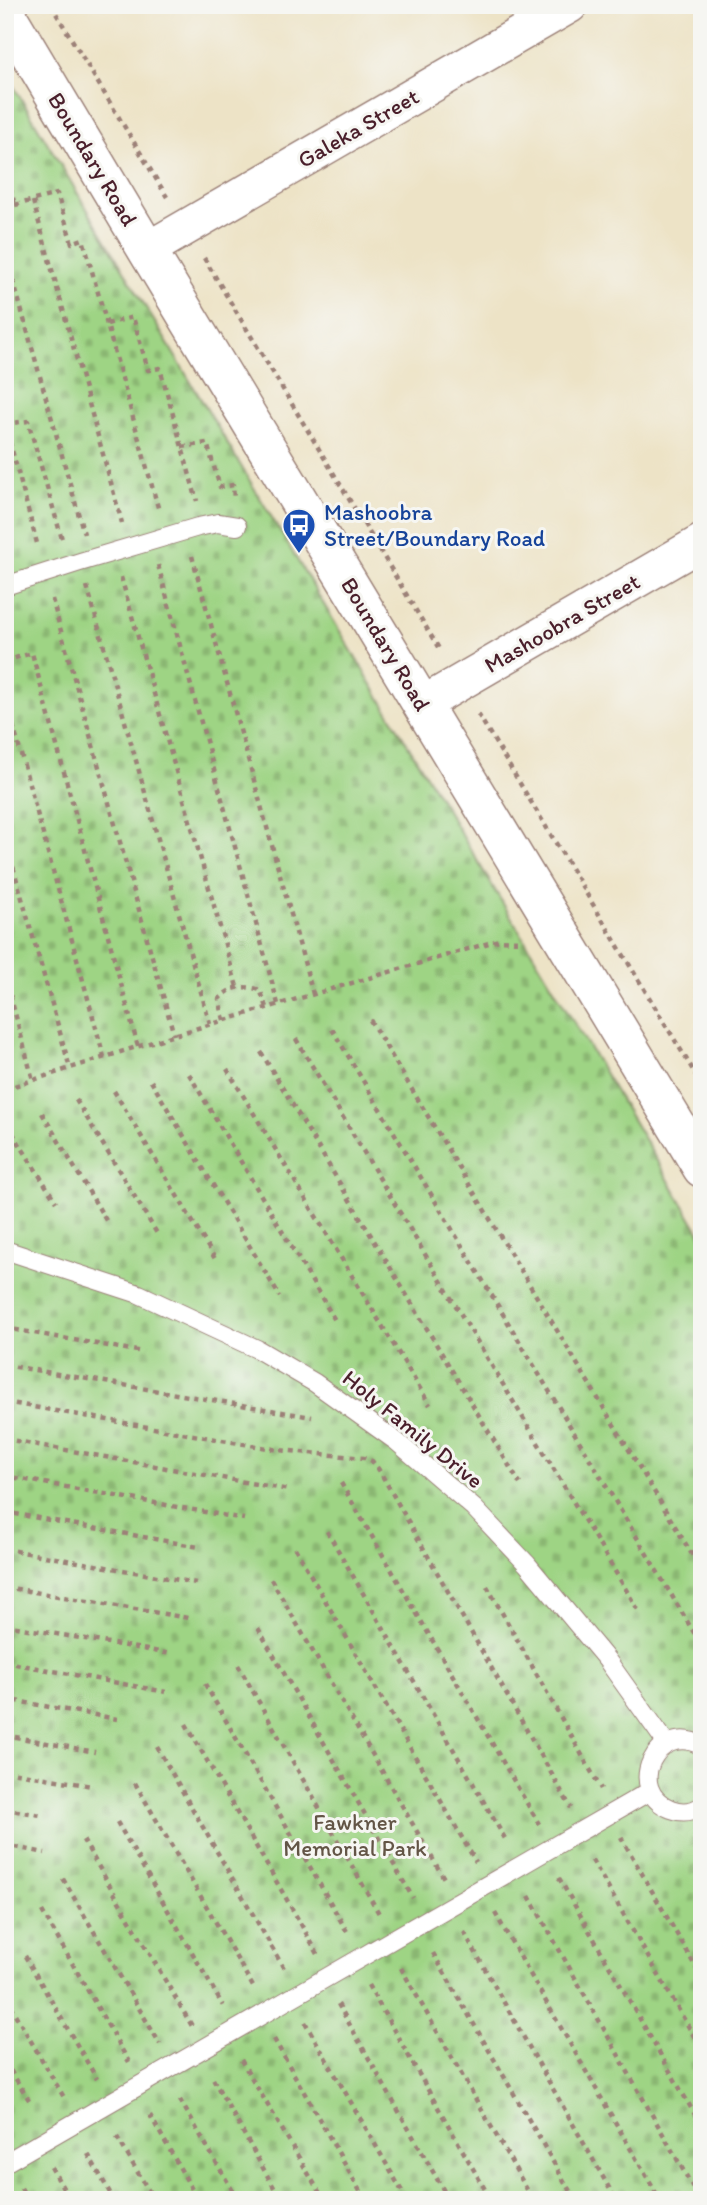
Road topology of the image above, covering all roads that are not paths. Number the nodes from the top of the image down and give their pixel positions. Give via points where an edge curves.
1 (570, 5) edge
2 (5, 12) edge
3 (147, 250) junction
4 (237, 526) road end
5 (702, 542) edge
6 (5, 586) edge
7 (422, 704) junction
8 (698, 1154) edge
9 (5, 1250) edge
10 (667, 1744) junction
11 (702, 1746) edge
12 (650, 1791) junction
13 (702, 1807) edge
14 (5, 2163) edge

1 - 3 street, Galeka Street
2 - 3 main road, Boundary Road
3 - 7 main road, Boundary Road
4 - 6 lane via 205,526
5 - 7 street, Mashoobra Street
7 - 8 main road, Boundary Road
9 - 10 lane, Holy Family Drive via 139,1294 257,1349 315,1383 396,1441 474,1508 527,1564 607,1660
10 - 11 lane via 689,1740
10 - 12 lane via 651,1759
12 - 13 lane via 675,1811
12 - 14 lane

